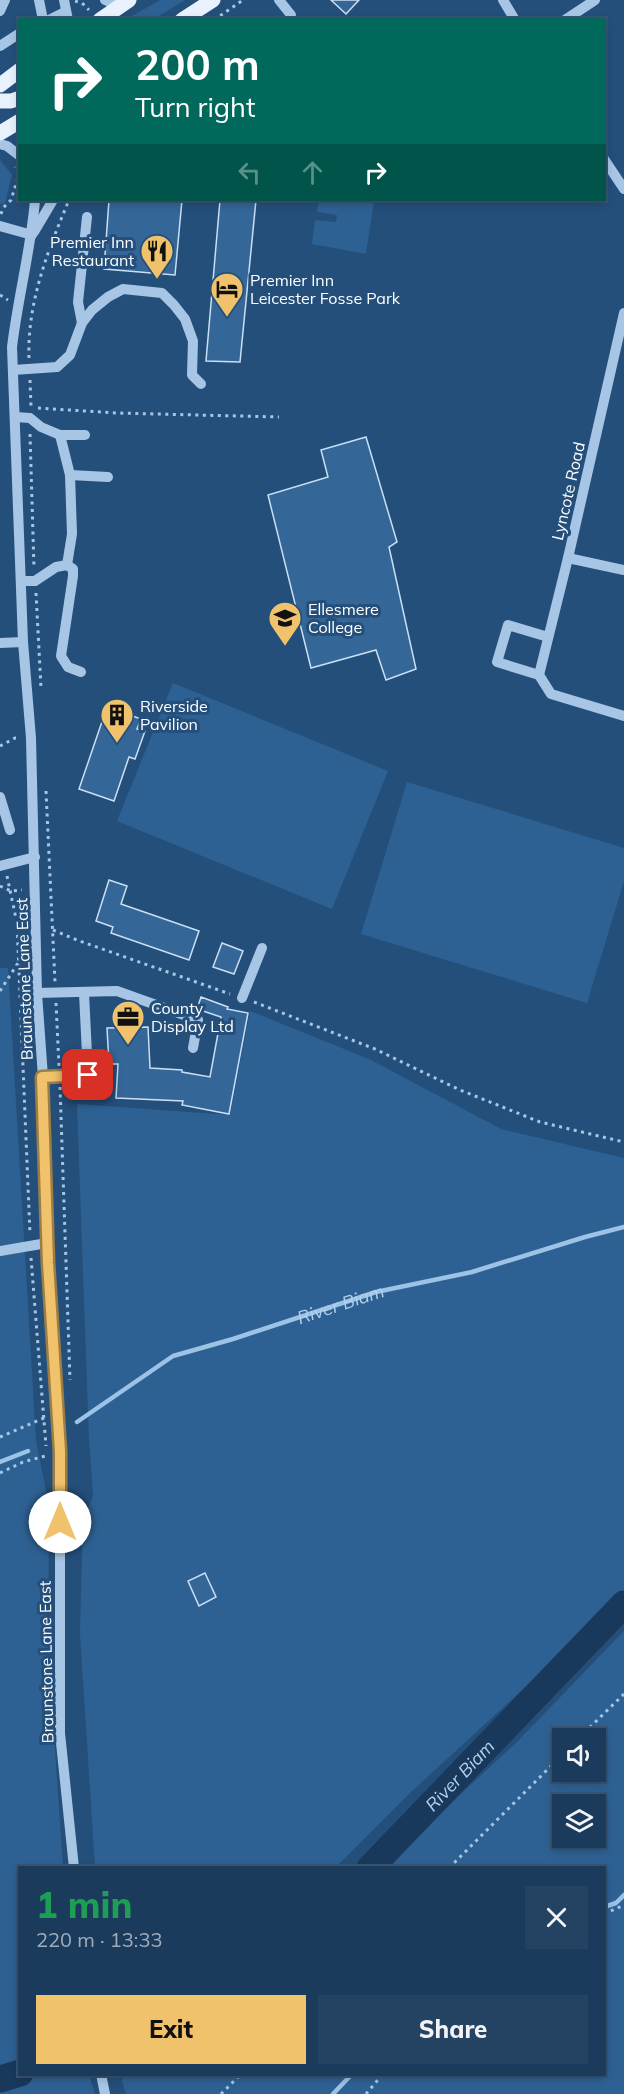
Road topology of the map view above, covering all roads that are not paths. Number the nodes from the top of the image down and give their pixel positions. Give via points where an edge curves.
1 (5, 0) edge
2 (39, 0) edge
3 (213, 0) edge
4 (279, 0) edge
5 (502, 0) edge
6 (595, 0) edge
7 (118, 2) edge
8 (66, 10) edge
9 (0, 11) edge
10 (291, 15) dead end
11 (43, 18) edge
12 (52, 18) edge
13 (102, 18) edge
14 (185, 18) edge
15 (513, 18) edge
16 (569, 18) edge
17 (18, 34) edge
18 (0, 46) edge
19 (18, 72) edge
20 (0, 85) edge
21 (18, 99) edge
22 (0, 101) edge
23 (18, 122) edge
24 (0, 133) edge
25 (0, 144) edge
26 (18, 154) edge
27 (606, 162) edge
28 (624, 189) edge
29 (35, 201) edge
30 (52, 201) edge
31 (87, 217) dead end
32 (0, 226) edge
33 (32, 235) junction
34 (624, 313) edge
35 (82, 323) junction
36 (13, 370) junction
37 (201, 384) dead end
38 (15, 417) junction
39 (60, 435) junction
40 (85, 435) dead end
41 (70, 475) junction
42 (108, 477) dead end
43 (568, 558) junction
44 (68, 565) junction
45 (624, 570) edge
46 (21, 581) junction
47 (548, 637) junction
48 (23, 642) junction
49 (0, 643) edge
50 (81, 672) dead end
51 (540, 675) junction
52 (624, 716) edge
53 (0, 797) edge
54 (9, 830) dead end
55 (35, 857) junction
56 (2, 865) edge
57 (262, 948) dead end
58 (37, 993) junction
59 (84, 993) junction
60 (242, 998) road end
61 (193, 1048) dead end
62 (42, 1077) junction
63 (47, 1243) junction
64 (0, 1251) edge
65 (74, 1866) edge

1 - 9 street
2 - 11 street
3 - 14 main road
4 - 10 street
5 - 15 street
6 - 16 street
7 - 13 main road
8 - 12 street
17 - 18 street
19 - 20 main road
21 - 22 main road
23 - 24 main road
25 - 26 street
27 - 28 street
29 - 33 street, Braunstone Lane East
30 - 33 street, Braunstone Lane East
31 - 35 street via 78,302
32 - 33 street
33 - 36 street, Braunstone Lane East via 17,306
34 - 43 street, Lyncote Road
35 - 36 street via 70,355 57,367
35 - 37 street via 92,309 123,289 162,293 185,319 193,341 192,375
36 - 38 street, Braunstone Lane East
38 - 39 street via 30,418
38 - 46 street, Braunstone Lane East
39 - 40 street
39 - 41 street
41 - 42 street
41 - 44 street via 72,534
43 - 45 street
43 - 47 street, Lyncote Road
44 - 46 street via 56,567 35,580
44 - 50 street via 74,576 61,656 68,667
46 - 48 street, Braunstone Lane East
47 - 51 street, Lyncote Road
47 - 51 street via 508,625 497,662
48 - 49 street
48 - 55 street, Braunstone Lane East
51 - 52 street via 550,694
53 - 54 street
55 - 56 street
55 - 58 street, Braunstone Lane East
57 - 60 street
58 - 59 street
58 - 62 street, Braunstone Lane East
59 - 61 street via 117,991 198,1020
59 - 62 street via 88,1075
62 - 63 street, Braunstone Lane East
63 - 64 street
63 - 65 street, Braunstone Lane East via 60,1451 60,1733

